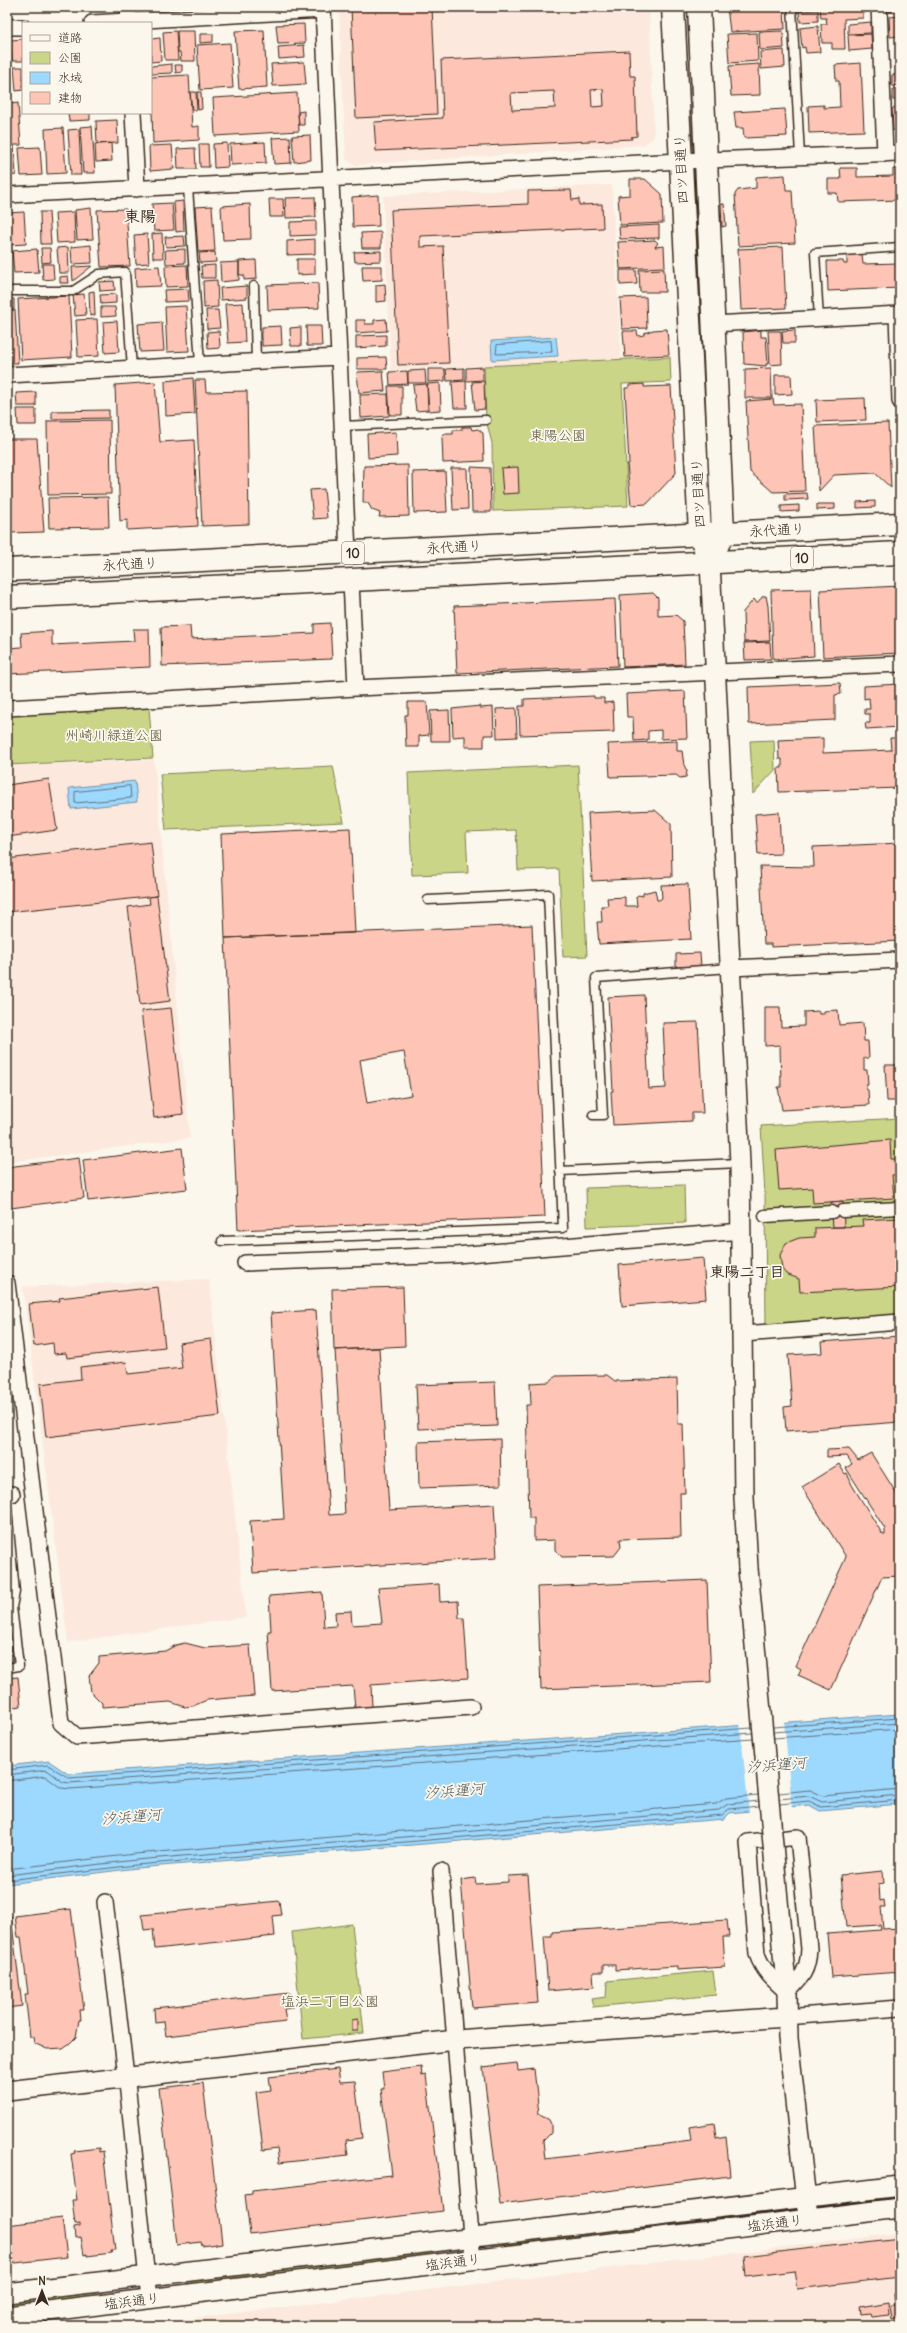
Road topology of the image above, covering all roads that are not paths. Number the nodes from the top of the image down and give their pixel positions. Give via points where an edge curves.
1 (673, 7) edge
2 (699, 7) edge
3 (792, 7) edge
4 (879, 7) edge
5 (323, 8) edge
6 (128, 17) edge
7 (98, 22) edge
8 (22, 26) edge
9 (7, 27) edge
10 (133, 114) edge
11 (893, 153) edge
12 (800, 156) junction
13 (706, 160) junction
14 (681, 161) junction
15 (332, 178) junction
16 (188, 186) junction
17 (137, 189) junction
18 (7, 195) edge
19 (900, 247) edge
20 (254, 286) dead end
21 (7, 292) edge
22 (898, 314) edge
23 (819, 318) junction
24 (713, 324) junction
25 (338, 357) junction
26 (256, 361) junction
27 (200, 364) junction
28 (132, 368) junction
29 (7, 375) edge
30 (900, 401) edge
31 (486, 420) dead end
32 (341, 426) junction
33 (900, 524) edge
34 (723, 532) junction
35 (700, 534) junction
36 (348, 553) junction
37 (900, 553) edge
38 (710, 562) junction
39 (7, 570) edge
40 (351, 581) junction
41 (7, 597) edge
42 (900, 664) edge
43 (715, 670) junction
44 (356, 688) junction
45 (7, 708) edge
46 (428, 900) dead end
47 (900, 960) edge
48 (730, 968) junction
49 (593, 1115) dead end
50 (740, 1163) junction
51 (560, 1171) junction
52 (900, 1208) edge
53 (765, 1216) dead end
54 (742, 1231) junction
55 (222, 1241) dead end
56 (245, 1263) dead end
57 (7, 1283) edge
58 (900, 1322) edge
59 (743, 1334) junction
60 (9, 1499) edge
61 (7, 1668) edge
62 (471, 1707) dead end
63 (440, 1871) dead end
64 (105, 1902) dead end
65 (787, 1992) junction
66 (900, 2008) edge
67 (786, 2017) junction
68 (456, 2040) junction
69 (126, 2076) junction
70 (7, 2091) edge
71 (900, 2186) edge
72 (806, 2197) junction
73 (900, 2208) edge
74 (808, 2219) junction
75 (471, 2237) junction
76 (473, 2260) junction
77 (146, 2276) junction
78 (7, 2292) edge
79 (149, 2299) junction
80 (7, 2316) edge

1 - 14 main road, 四ツ目通り
2 - 13 main road, 四ツ目通り
3 - 12 lane
4 - 11 street
5 - 6 street
5 - 15 street
6 - 7 street
8 - 9 street
10 - 17 street
11 - 12 street
12 - 13 street
13 - 14 street
13 - 24 main road, 四ツ目通り
14 - 15 street
14 - 35 main road, 四ツ目通り
15 - 16 street
15 - 25 street
16 - 17 street
16 - 27 lane
17 - 18 street
19 - 23 lane via 815,253
20 - 26 lane
21 - 28 lane via 73,291 99,274 125,272
22 - 23 street
22 - 30 street
23 - 24 street
24 - 34 main road, 四ツ目通り
25 - 26 street
25 - 32 street
26 - 27 street
27 - 28 street
28 - 29 street
31 - 32 lane
32 - 36 street
33 - 34 main road, 永代通り / 10
34 - 35 main road, 永代通り / 10
34 - 38 main road, 四ツ目通り
35 - 36 main road, 永代通り / 10
35 - 38 main road, 四ツ目通り
36 - 39 main road, 永代通り / 10
37 - 38 main road, 永代通り / 10
38 - 40 main road, 永代通り / 10
38 - 43 street
40 - 41 main road, 永代通り / 10
40 - 44 street
42 - 43 street
43 - 44 street
43 - 48 street
44 - 45 street
46 - 51 lane via 548,894
47 - 48 street
48 - 49 lane via 596,978 603,1115
48 - 50 street
50 - 51 lane
50 - 54 street
51 - 55 lane via 563,1228
52 - 53 street
54 - 56 street via 456,1255
54 - 59 street
57 - 62 street via 61,1723 77,1737
58 - 59 street
59 - 65 street, bridge via 744,1498 748,1568
60 - 61 lane via 15,1592 12,1607 19,1666
63 - 68 street
64 - 69 street
65 - 65 street via 770,1978 761,1966 757,1954 748,1842 798,1837 809,1949 803,1976
65 - 67 street
66 - 67 street
67 - 68 street
67 - 72 street
68 - 69 street
68 - 75 street
69 - 70 street
69 - 77 street
71 - 72 street, 塩浜通り
72 - 74 street
72 - 75 street, 塩浜通り
73 - 74 street, 塩浜通り
74 - 76 street, 塩浜通り
75 - 76 street
75 - 77 street, 塩浜通り
76 - 79 street, 塩浜通り
77 - 78 street, 塩浜通り
77 - 79 street
79 - 80 street, 塩浜通り

